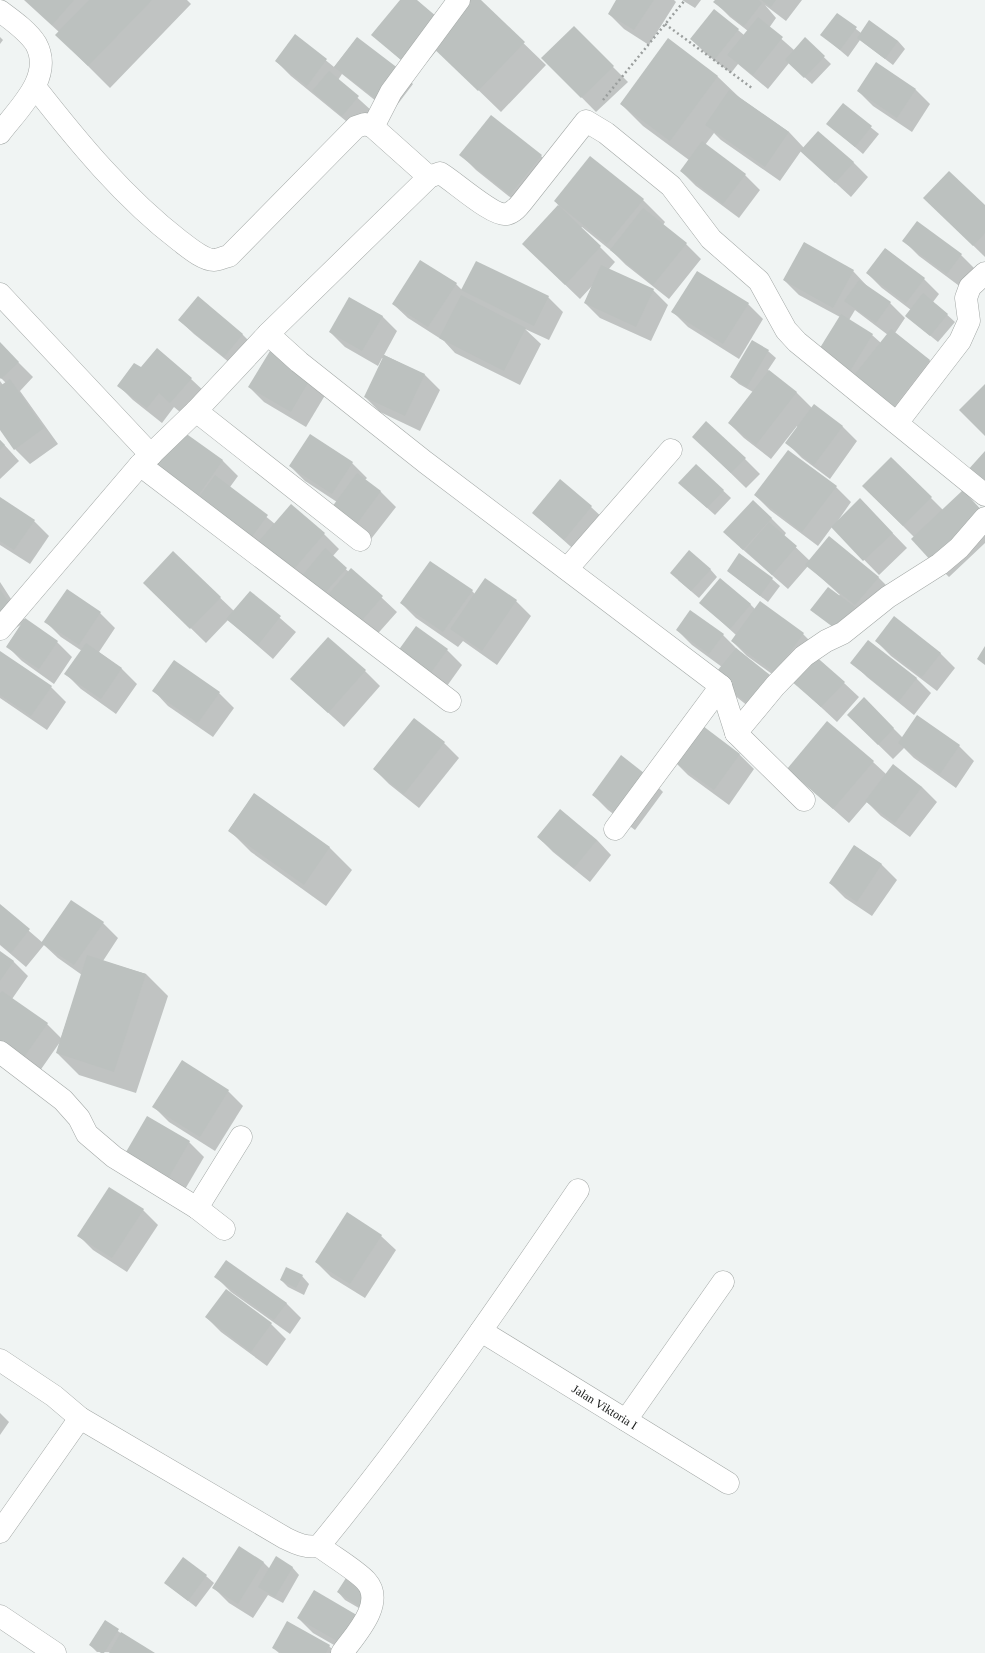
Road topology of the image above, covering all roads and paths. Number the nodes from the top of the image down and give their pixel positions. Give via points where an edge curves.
1 (459, 0) edge
2 (685, 0) edge
3 (0, 10) edge
4 (666, 24) junction
5 (35, 86) junction
6 (752, 88) dead end
7 (586, 121) junction
8 (373, 127) junction
9 (0, 133) edge
10 (429, 177) junction
11 (985, 273) edge
12 (0, 294) edge
13 (268, 334) junction
14 (196, 411) junction
15 (897, 423) junction
16 (671, 450) dead end
17 (146, 460) junction
18 (985, 495) edge
19 (985, 518) edge
20 (360, 540) dead end
21 (567, 569) junction
22 (0, 629) edge
23 (721, 686) junction
24 (450, 701) dead end
25 (736, 733) junction
26 (804, 800) dead end
27 (614, 829) dead end
28 (0, 1052) edge
29 (240, 1137) dead end
30 (578, 1190) dead end
31 (197, 1208) junction
32 (224, 1229) dead end
33 (723, 1282) dead end
34 (481, 1331) junction
35 (0, 1360) edge
36 (80, 1418) junction
37 (626, 1420) junction
38 (728, 1483) dead end
39 (0, 1532) edge
40 (319, 1546) junction
41 (0, 1616) edge
42 (55, 1653) edge
43 (342, 1653) edge

1 - 8 street via 391,92
2 - 4 path
3 - 5 street via 36,44 41,72
4 - 6 path
4 - 7 path
5 - 8 street via 69,130 140,207 195,252 214,260 229,256 356,127 365,124
5 - 9 street
7 - 10 street via 522,202 515,210 506,214 494,211 440,173
7 - 15 street via 606,133 671,186 711,239 759,281 786,330 797,342
8 - 10 street
10 - 13 street
11 - 15 street via 970,288 966,298 970,321 960,341
12 - 17 street
13 - 14 street
13 - 21 street via 299,362 425,462
14 - 17 street
14 - 20 street
15 - 18 street
16 - 21 street
17 - 22 street
17 - 24 street
19 - 25 street via 959,548 940,564 888,597 842,633 804,656
21 - 23 street
23 - 25 street
23 - 27 street
25 - 26 street
28 - 31 street via 64,1100 79,1118 87,1134 114,1157
29 - 31 street
30 - 34 street
31 - 32 street
33 - 37 street
34 - 37 street, Jalan Viktoria I
34 - 40 street via 398,1448
35 - 36 street via 54,1396
36 - 39 street
36 - 40 street via 285,1538 305,1546
37 - 38 street, Jalan Viktoria I
40 - 43 street via 366,1581 373,1593 368,1614
41 - 42 street

